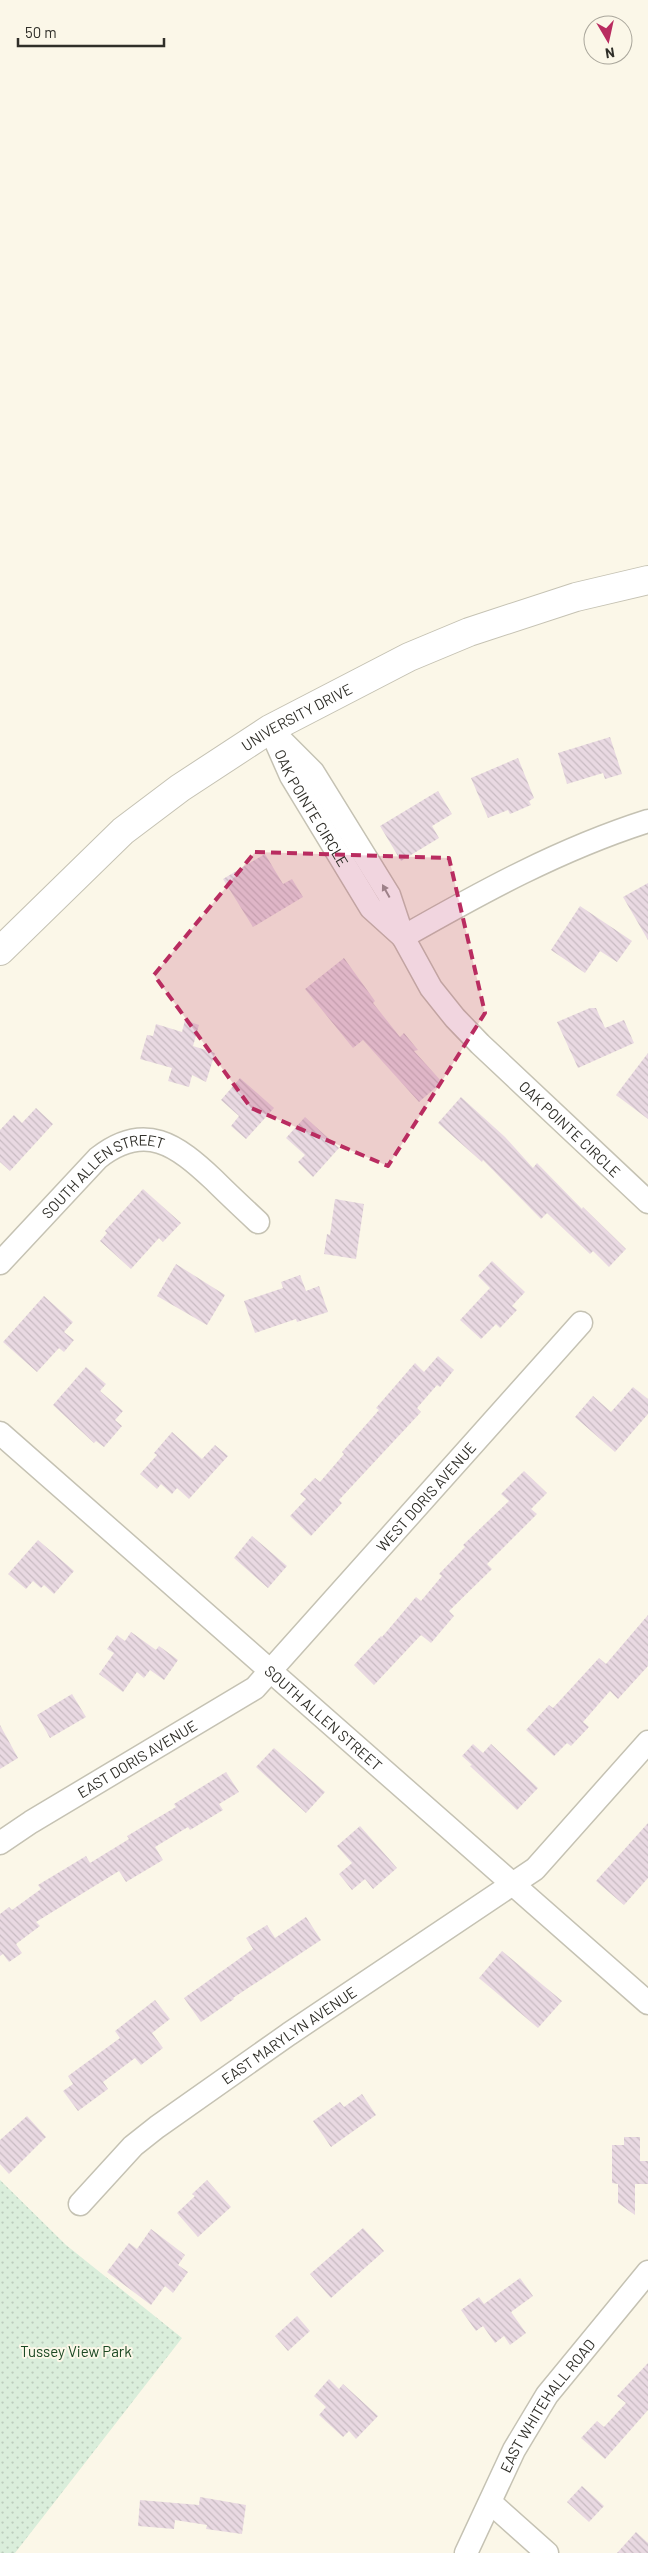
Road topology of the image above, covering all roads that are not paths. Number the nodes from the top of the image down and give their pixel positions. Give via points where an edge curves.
1 (648, 580) edge
2 (270, 729) junction
3 (648, 822) edge
4 (403, 937) junction
5 (0, 951) edge
6 (648, 1202) edge
7 (258, 1222) dead end
8 (0, 1263) edge
9 (581, 1323) dead end
10 (5, 1444) edge
11 (271, 1672) junction
12 (648, 1742) edge
13 (0, 1843) edge
14 (512, 1883) junction
15 (648, 2003) edge
16 (80, 2204) dead end
17 (648, 2272) edge
18 (491, 2502) junction
19 (466, 2553) edge
20 (547, 2553) edge

1 - 2 main road, UNIVERSITY DRIVE via 576,597 469,632 409,657
2 - 4 street, OAK POINTE CIRCLE via 313,772 389,896
2 - 5 main road, UNIVERSITY DRIVE via 180,788 123,831
3 - 4 street via 566,851
4 - 6 street, OAK POINTE CIRCLE via 432,988 455,1018
7 - 8 street, SOUTH ALLEN STREET via 175,1147 138,1139 112,1148 98,1158
9 - 11 street, WEST DORIS AVENUE
10 - 11 street, SOUTH ALLEN STREET
11 - 13 street, EAST DORIS AVENUE via 255,1688
11 - 14 street, SOUTH ALLEN STREET
12 - 14 street, EAST MARYLYN AVENUE via 535,1869
14 - 15 street, SOUTH ALLEN STREET
14 - 16 street, EAST MARYLYN AVENUE via 158,2127 133,2146
17 - 18 street, EAST WHITEHALL ROAD via 547,2395 514,2450
18 - 19 street, EAST WHITEHALL ROAD
18 - 20 street

